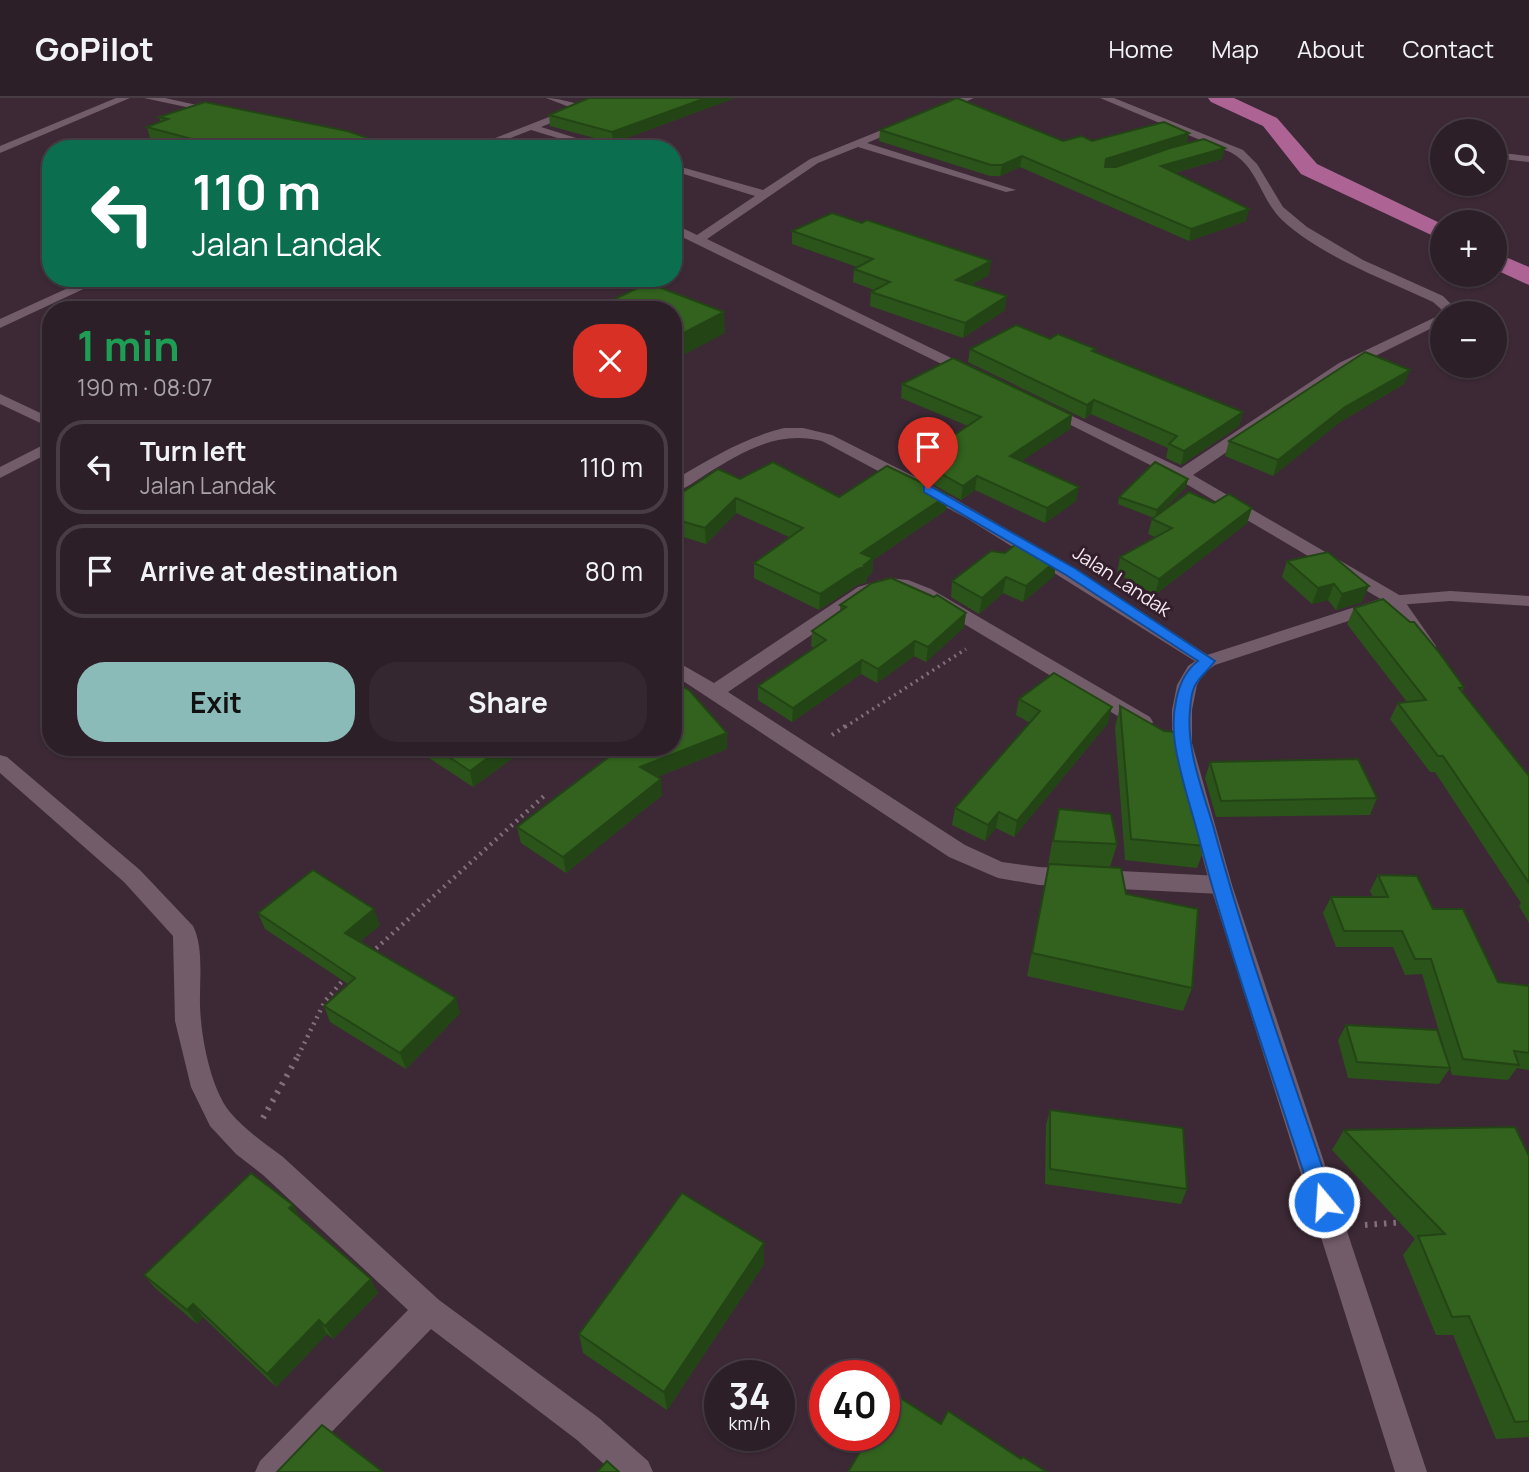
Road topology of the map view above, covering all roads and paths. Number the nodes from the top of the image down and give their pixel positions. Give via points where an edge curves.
1 (125, 98) edge
2 (149, 98) edge
3 (551, 98) edge
4 (608, 98) edge
5 (969, 98) edge
6 (1105, 98) edge
7 (580, 107) junction
8 (236, 113) edge
9 (531, 127) junction
10 (338, 134) edge
11 (362, 140) edge
12 (496, 140) edge
13 (576, 140) edge
14 (856, 143) junction
15 (1217, 143) junction
16 (0, 150) edge
17 (1177, 153) edge
18 (1507, 156) edge
19 (1529, 159) edge
20 (682, 170) edge
21 (1010, 190) dead end
22 (766, 195) junction
23 (682, 232) edge
24 (699, 239) junction
25 (81, 287) edge
26 (50, 301) edge
27 (1440, 301) edge
28 (42, 305) edge
29 (0, 324) edge
30 (1430, 324) edge
31 (993, 383) edge
32 (0, 398) edge
33 (1030, 401) edge
34 (42, 419) edge
35 (42, 451) edge
36 (0, 473) edge
37 (1182, 475) junction
38 (682, 482) edge
39 (1395, 600) junction
40 (1529, 601) edge
41 (990, 633) junction
42 (1436, 657) edge
43 (1208, 661) junction
44 (682, 671) edge
45 (715, 692) junction
46 (1182, 743) junction
47 (804, 752) junction
48 (0, 762) edge
49 (544, 796) dead end
50 (1220, 885) junction
51 (363, 959) edge
52 (353, 968) edge
53 (245, 1145) junction
54 (1410, 1222) edge
55 (1332, 1228) junction
56 (429, 1310) junction
57 (271, 1472) edge
58 (637, 1472) edge
59 (1411, 1472) edge

1 - 16 street
2 - 8 street
3 - 7 street
4 - 7 street
5 - 14 street
6 - 15 street
7 - 9 street
9 - 12 street
9 - 13 street
10 - 11 street
14 - 21 street
14 - 22 street via 814,161
15 - 17 street
15 - 27 street via 1239,152 1252,164 1273,202 1318,240
18 - 19 street
20 - 22 street
22 - 24 street
23 - 24 street
24 - 31 street
25 - 26 street
28 - 29 street
30 - 37 street via 1344,366
32 - 34 street
33 - 37 street
35 - 36 street
37 - 39 street
38 - 43 street, Jalan Landak via 773,434 800,432 827,439 973,513
39 - 40 street via 1450,596
39 - 42 street
39 - 43 street
41 - 45 street via 908,584 876,585
41 - 46 street
41 - 47 path
43 - 46 street via 1195,670 1187,685
44 - 45 street
45 - 47 street
46 - 50 street
47 - 50 street via 957,851 998,870
48 - 53 street via 132,876 185,933 187,1021 204,1087 219,1118
49 - 51 path
50 - 55 street
52 - 53 path via 325,1001 287,1080
53 - 56 street
54 - 55 path
55 - 59 street
56 - 57 street
56 - 58 street via 588,1429

